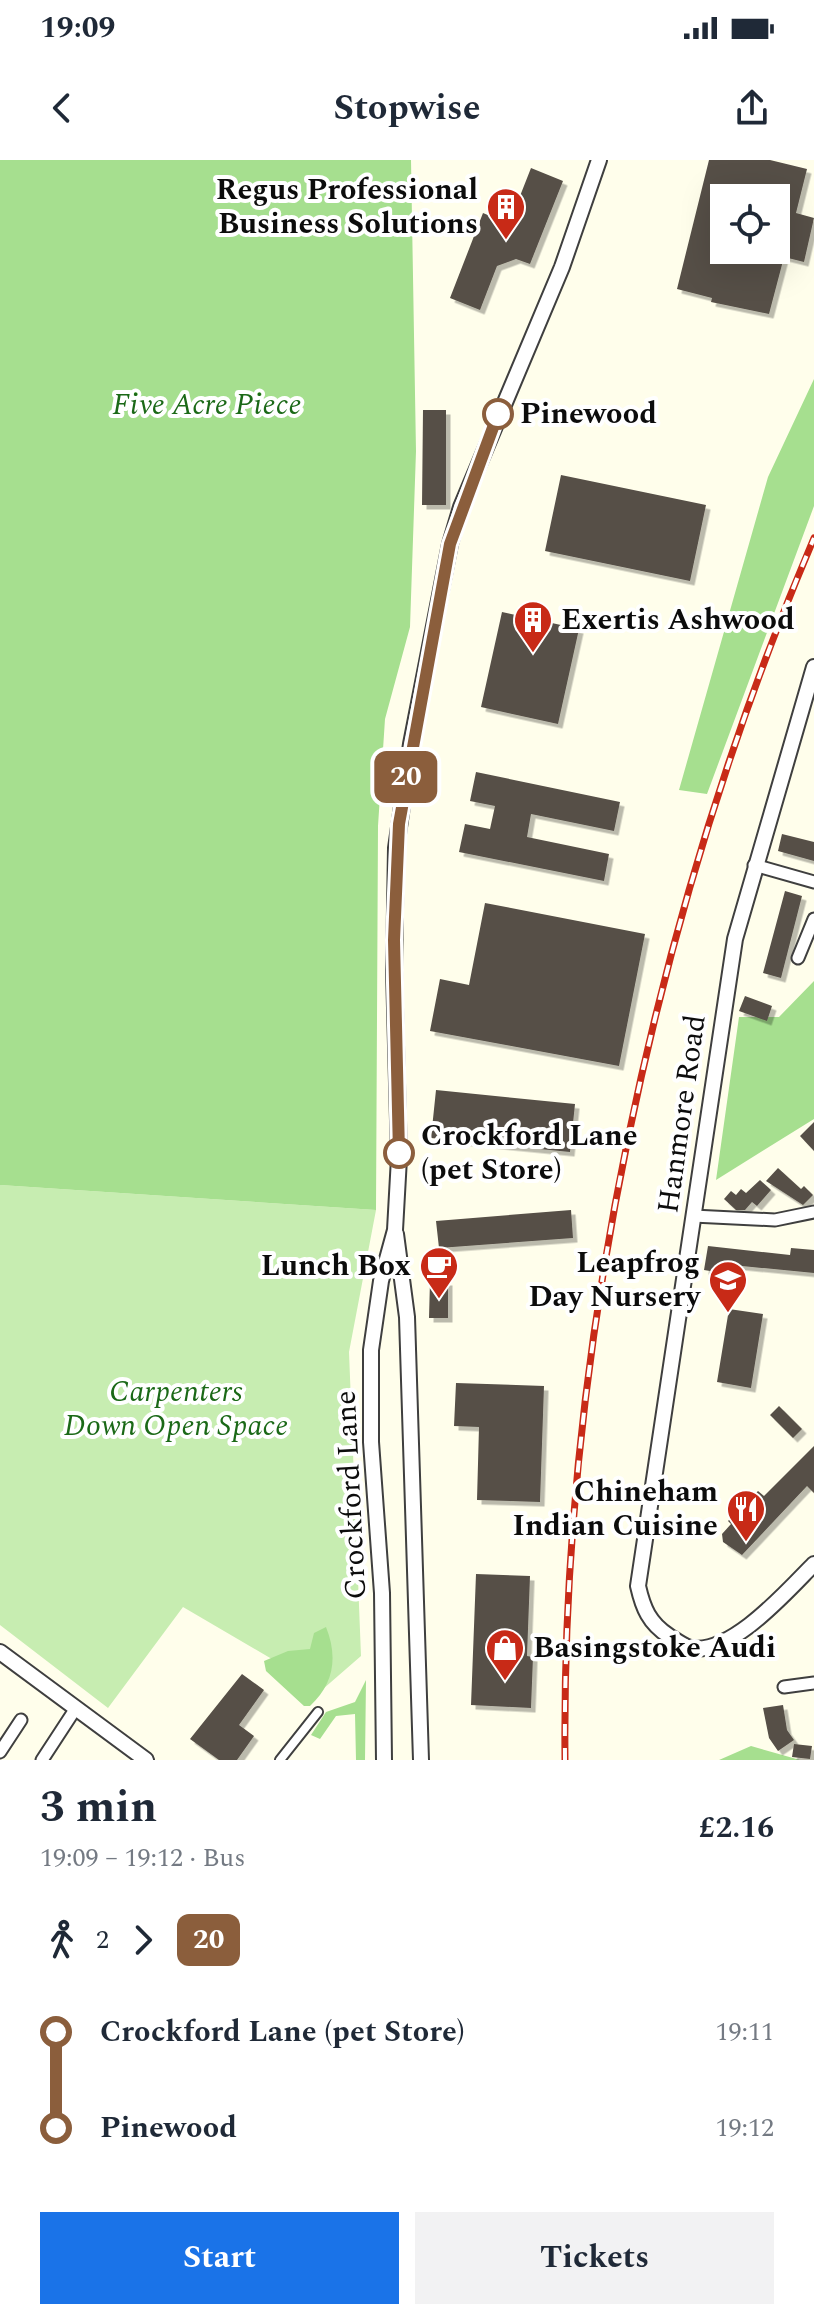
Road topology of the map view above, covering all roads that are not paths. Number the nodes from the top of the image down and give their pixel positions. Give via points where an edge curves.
1 (599, 160) edge
2 (814, 667) edge
3 (754, 865) junction
4 (814, 882) edge
5 (814, 920) edge
6 (798, 958) dead end
7 (814, 1212) edge
8 (693, 1216) junction
9 (395, 1230) junction
10 (814, 1564) edge
11 (0, 1652) edge
12 (784, 1687) dead end
13 (813, 1687) edge
14 (76, 1708) junction
15 (318, 1712) dead end
16 (25, 1719) dead end
17 (0, 1752) edge
18 (42, 1760) edge
19 (146, 1760) edge
20 (280, 1760) edge
21 (384, 1760) edge
22 (421, 1760) edge

1 - 9 street, Crockford Lane via 562,267 461,507 411,744 394,910 399,1150
2 - 3 street, Hanmore Road
3 - 4 street
3 - 8 street, Hanmore Road via 735,939
5 - 6 street
7 - 8 street via 775,1220
8 - 10 street, Hanmore Road via 638,1586 649,1618 690,1648 720,1643 738,1634
9 - 21 street, Crockford Lane via 371,1350
9 - 22 street, Crockford Lane via 407,1317 425,1655
11 - 14 street
12 - 13 street
14 - 18 street
14 - 19 street
15 - 20 street
16 - 17 street

